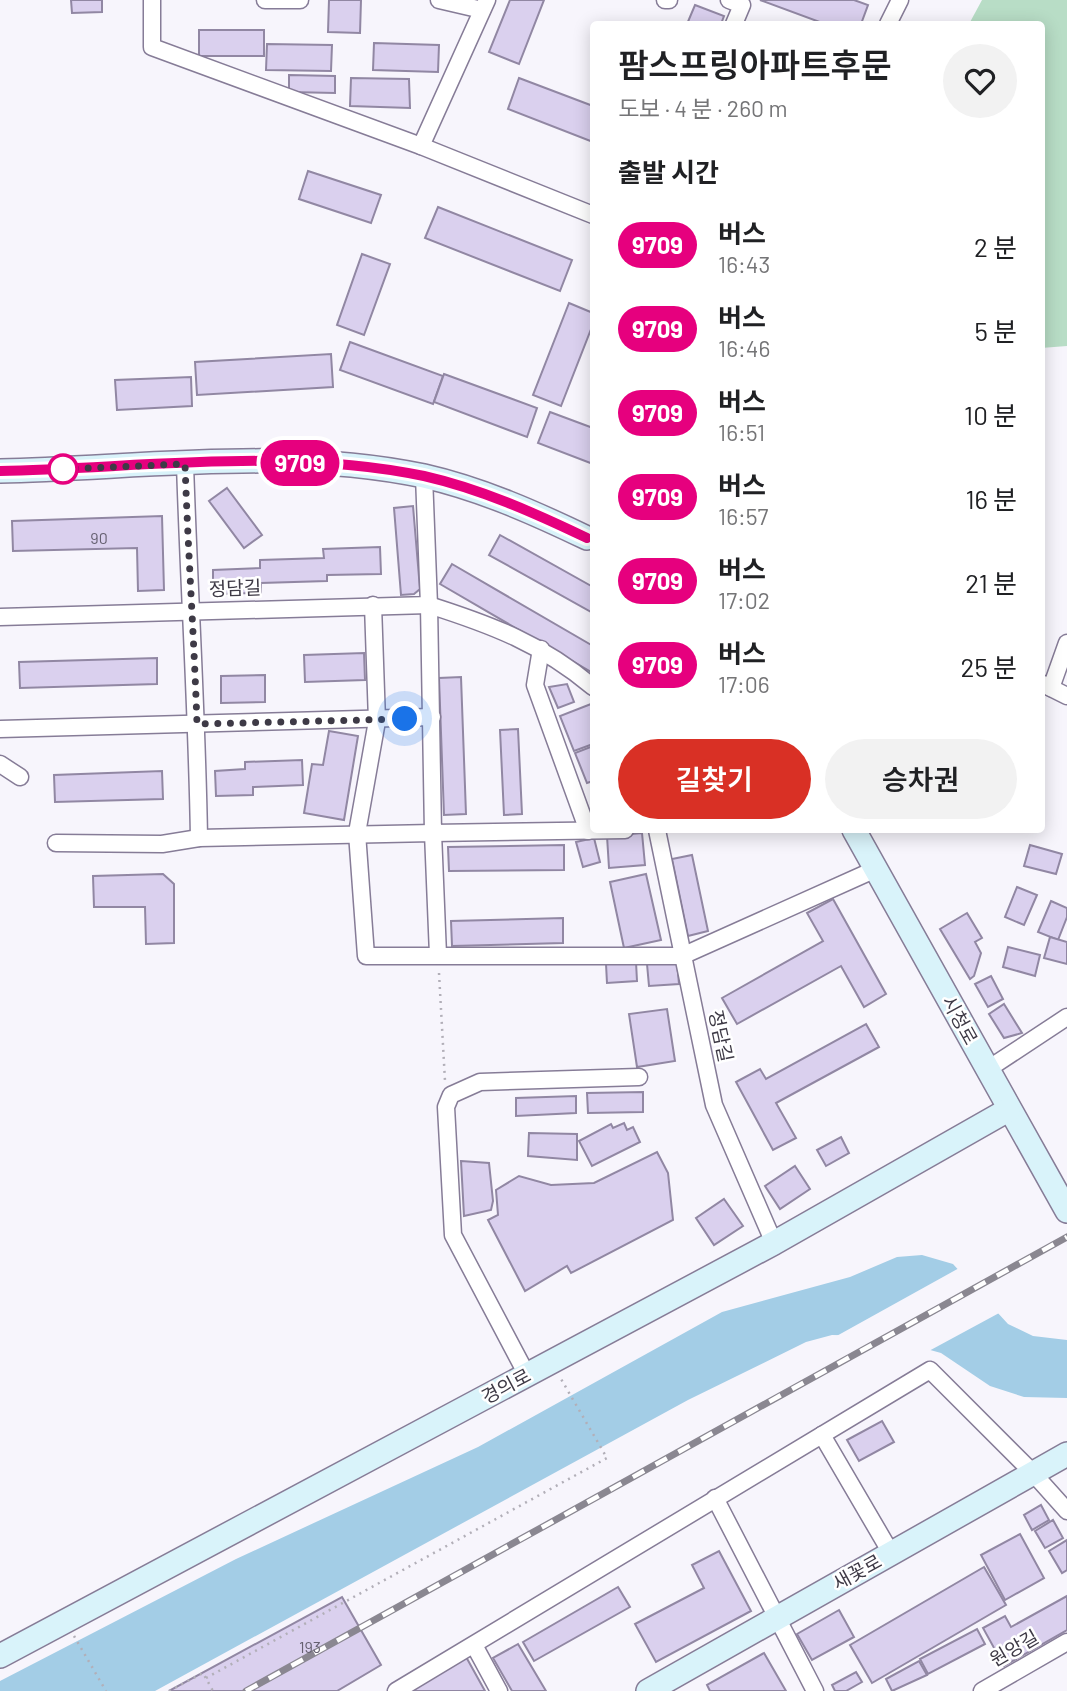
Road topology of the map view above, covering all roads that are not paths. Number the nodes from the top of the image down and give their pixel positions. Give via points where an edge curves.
1 (152, 0) edge
2 (265, 0) edge
3 (300, 0) edge
4 (439, 0) edge
5 (729, 0) edge
6 (900, 0) edge
7 (485, 5) edge
8 (735, 21) edge
9 (890, 21) edge
10 (421, 146) junction
11 (590, 214) edge
12 (185, 464) junction
13 (0, 471) edge
14 (424, 476) junction
15 (590, 540) edge
16 (373, 605) junction
17 (429, 605) junction
18 (189, 611) junction
19 (0, 617) edge
20 (1067, 643) edge
21 (541, 649) junction
22 (590, 685) edge
23 (1046, 685) edge
24 (1067, 696) edge
25 (432, 717) junction
26 (377, 721) junction
27 (197, 724) junction
28 (0, 729) edge
29 (0, 764) edge
30 (20, 778) dead end
31 (587, 831) junction
32 (590, 831) edge
33 (433, 833) junction
34 (658, 833) edge
35 (856, 833) edge
36 (357, 834) junction
37 (199, 838) junction
38 (56, 843) dead end
39 (876, 869) junction
40 (438, 956) junction
41 (681, 956) junction
42 (1067, 1017) edge
43 (988, 1069) junction
44 (639, 1077) dead end
45 (1008, 1110) junction
46 (1067, 1211) edge
47 (774, 1243) junction
48 (527, 1375) junction
49 (822, 1435) junction
50 (1067, 1454) edge
51 (1033, 1472) junction
52 (715, 1498) junction
53 (1067, 1511) edge
54 (891, 1553) junction
55 (776, 1617) junction
56 (1067, 1642) edge
57 (474, 1645) junction
58 (0, 1656) edge
59 (396, 1691) edge
60 (499, 1691) edge
61 (648, 1691) edge
62 (815, 1691) edge
63 (982, 1691) edge

1 - 10 street via 152,47
2 - 3 street
4 - 7 street
5 - 8 street via 741,5
6 - 9 street
7 - 10 street
10 - 11 street
12 - 13 street
12 - 14 street via 325,463
12 - 18 street
14 - 15 street via 516,504
14 - 17 street
16 - 17 street, 정담길
16 - 18 street, 정담길
16 - 26 street
17 - 21 street, 정담길
17 - 25 street
18 - 19 street, 정담길
18 - 27 street
20 - 23 street
21 - 22 street, 정담길
21 - 31 street via 535,685
23 - 24 street
25 - 26 street
25 - 33 street
26 - 27 street
26 - 36 street
27 - 28 street
27 - 37 street
29 - 30 street
31 - 32 street
31 - 33 street
33 - 36 street
33 - 40 street
34 - 41 street, 정담길
35 - 39 street, 시청로
36 - 37 street
36 - 40 street via 366,956
37 - 38 street via 162,844
39 - 41 street
39 - 43 street, 시청로
40 - 41 street
41 - 47 street, 정담길 via 715,1105
42 - 43 street
43 - 45 street, 시청로
44 - 48 street via 480,1082 451,1095 446,1107 453,1235
45 - 46 street, 시청로
45 - 47 street, 경의로
47 - 48 street, 경의로
48 - 58 street, 경의로
49 - 51 street via 930,1370
49 - 52 street
49 - 54 street
50 - 51 street, 새꽃로
51 - 53 street
51 - 54 street, 새꽃로
52 - 55 street
52 - 57 street
54 - 55 street, 새꽃로
55 - 61 street, 새꽃로
55 - 62 street
56 - 63 street, 원앙길
57 - 59 street
57 - 60 street

